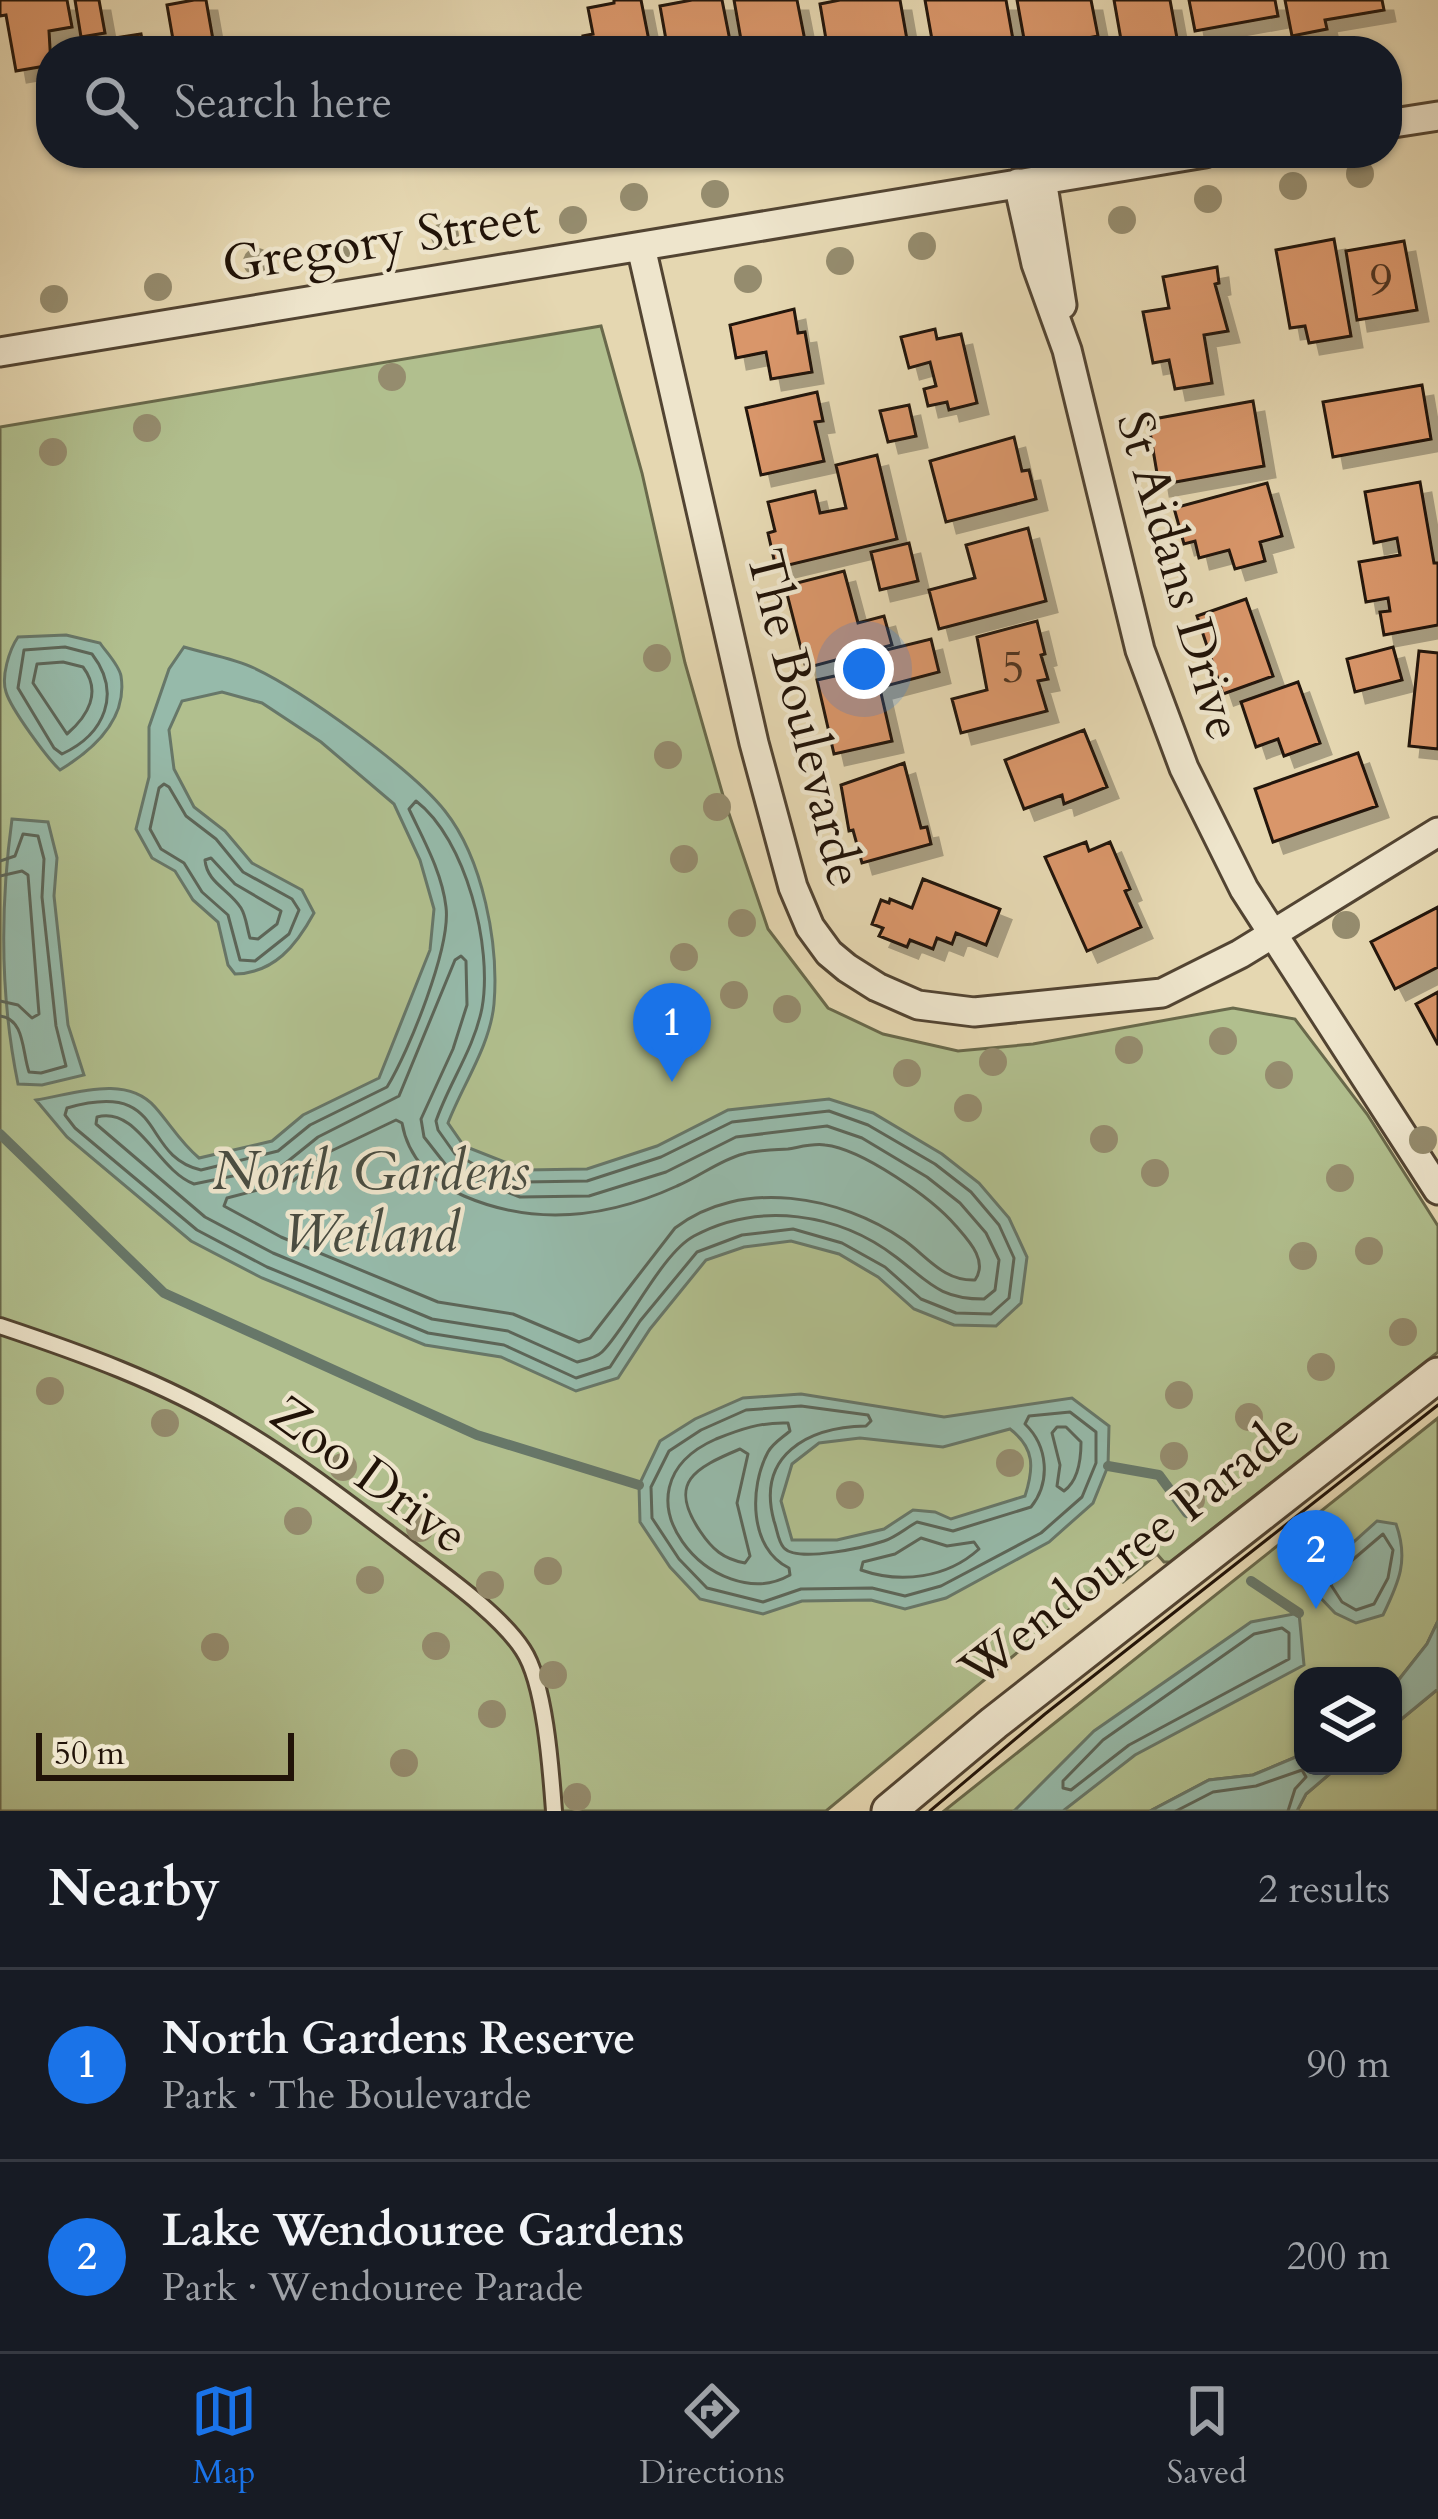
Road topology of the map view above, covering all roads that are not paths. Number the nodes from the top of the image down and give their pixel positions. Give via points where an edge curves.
1 (1438, 116) edge
2 (1402, 122) edge
3 (1111, 168) edge
4 (1030, 181) junction
5 (641, 247) junction
6 (0, 352) edge
7 (1438, 832) edge
8 (1273, 933) junction
9 (1438, 1190) edge
10 (0, 1326) edge
11 (1438, 1375) edge
12 (554, 1811) edge
13 (890, 1811) edge

1 - 2 street
3 - 4 street, Gregory Street
4 - 5 street, Gregory Street
4 - 8 street, St Aidans Drive via 1123,589 1159,707 1202,812
5 - 6 street, Gregory Street
5 - 8 street, The Boulevarde via 760,765 793,887 829,953 897,997 974,1012 1162,993
7 - 8 street, The Boulevarde
8 - 9 street, St Aidans Drive
10 - 12 lane, Zoo Drive via 150,1382 233,1424 457,1585 531,1664
11 - 13 street, Wendouree Parade

